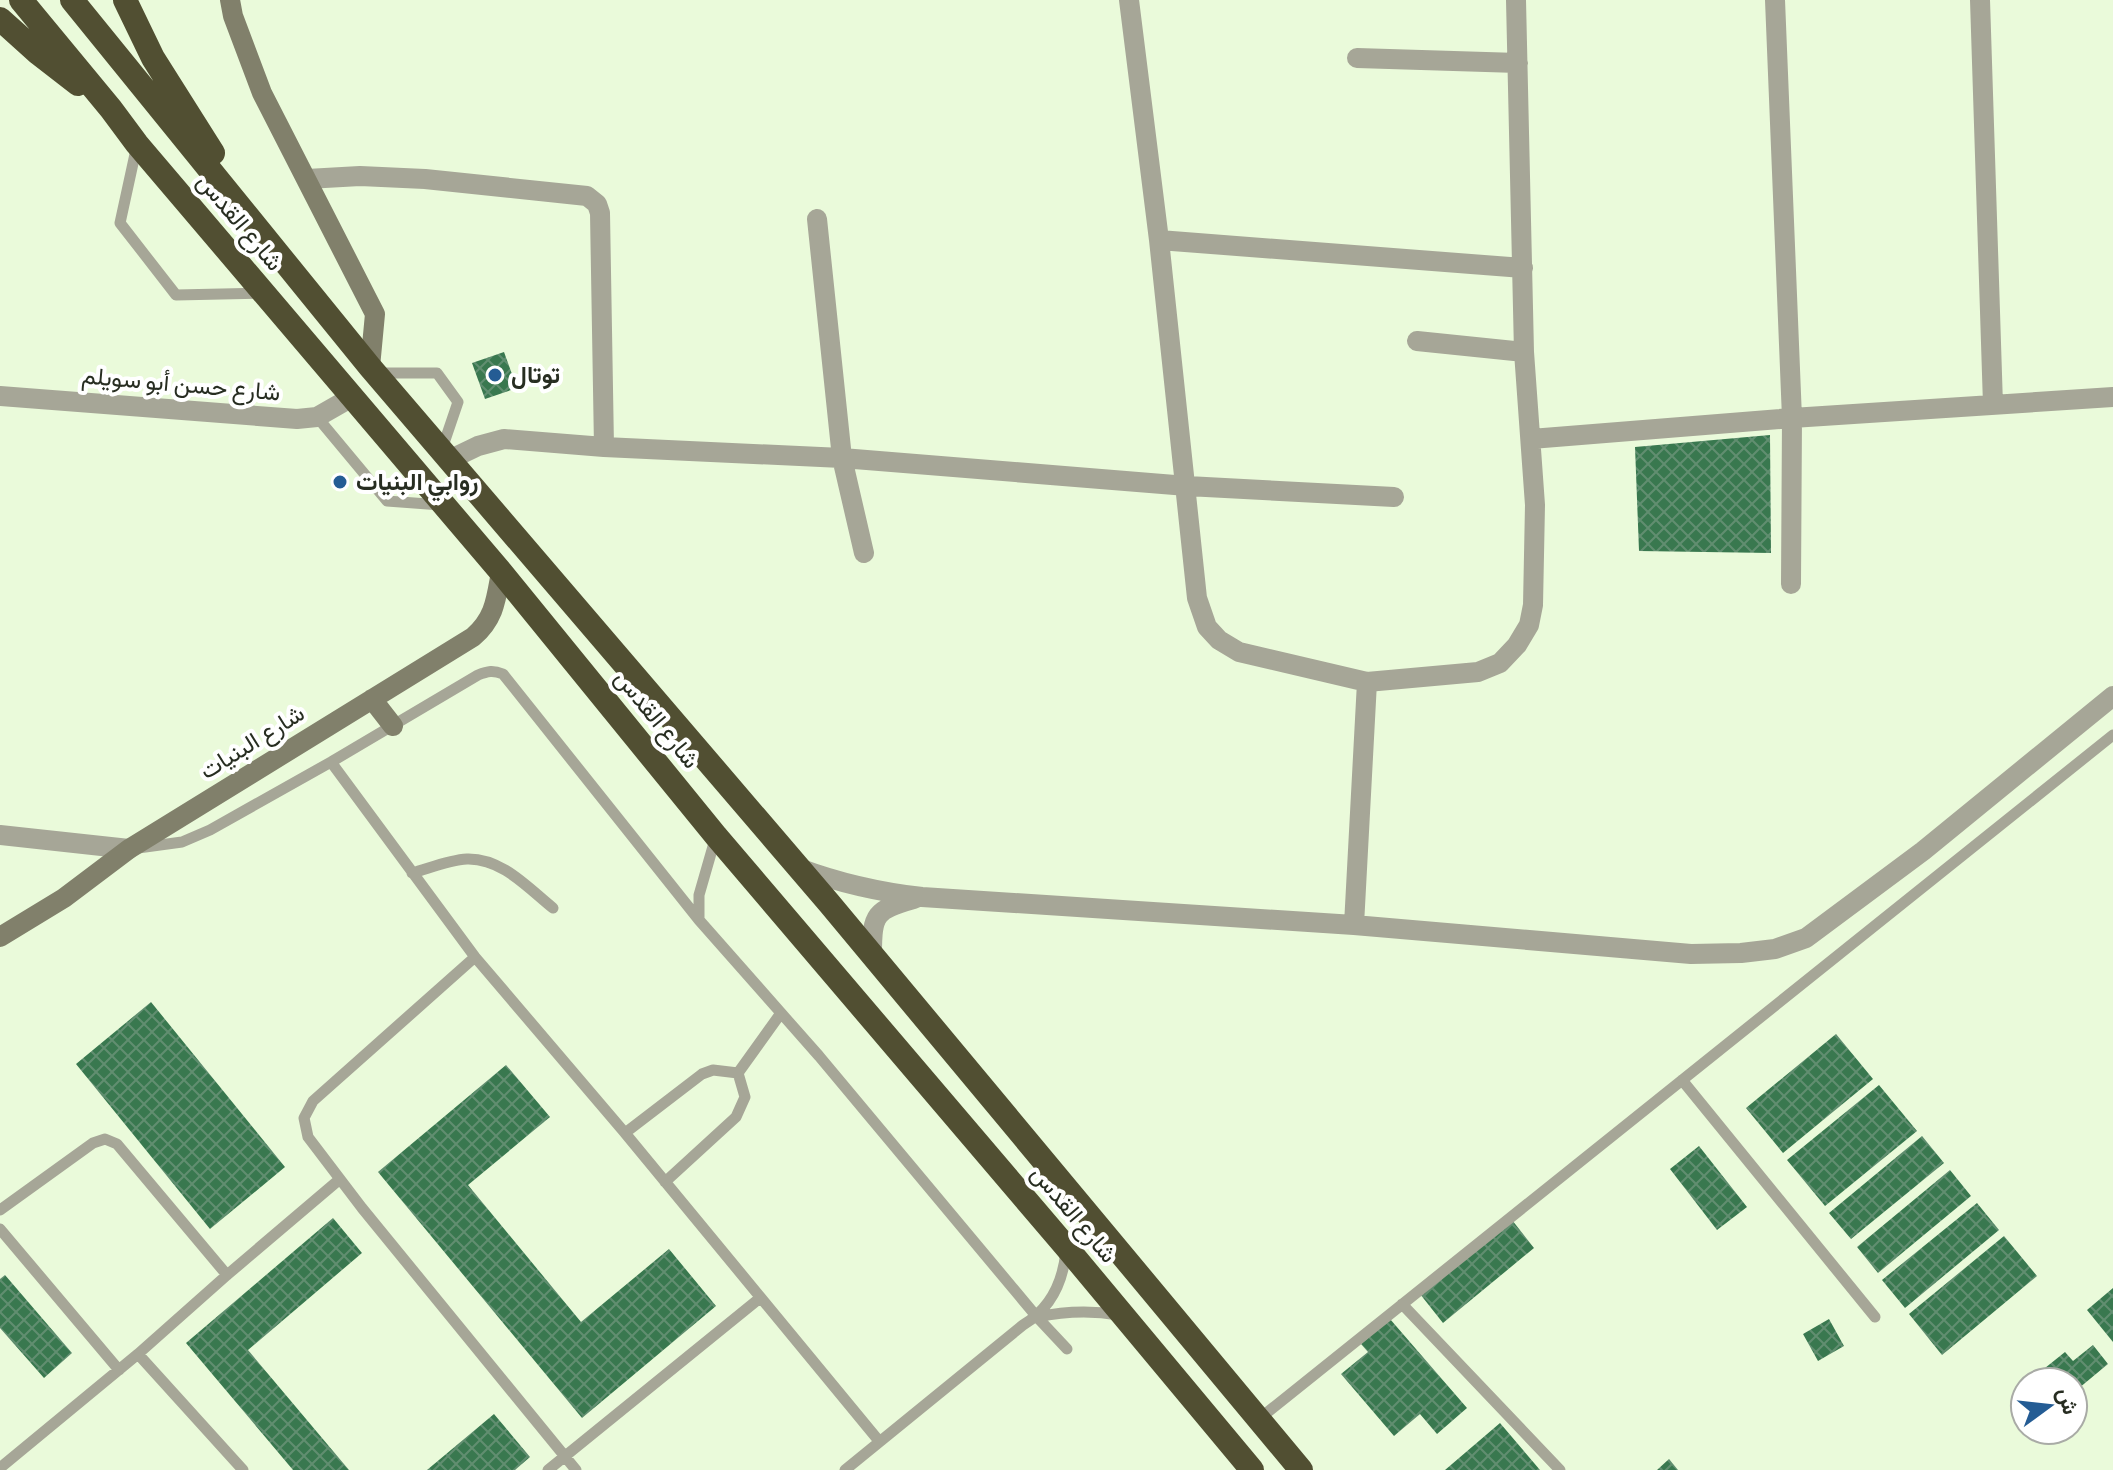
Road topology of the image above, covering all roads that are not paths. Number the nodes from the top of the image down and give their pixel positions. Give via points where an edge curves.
1 (21, 0) edge
2 (72, 0) edge
3 (125, 0) edge
4 (230, 0) edge
5 (1129, 0) edge
6 (1516, 0) edge
7 (1775, 0) edge
8 (1980, 0) edge
9 (0, 19) edge
10 (1357, 58) dead end
11 (1518, 63) junction
12 (111, 109) junction
13 (137, 144) junction
14 (307, 179) junction
15 (246, 215) junction
16 (817, 219) dead end
17 (1159, 240) junction
18 (1523, 268) junction
19 (263, 293) junction
20 (1417, 341) dead end
21 (1524, 352) junction
22 (373, 370) junction
23 (0, 396) edge
24 (352, 397) junction
25 (2113, 397) edge
26 (1993, 405) junction
27 (317, 417) junction
28 (1792, 418) junction
29 (1531, 439) junction
30 (604, 447) junction
31 (446, 454) junction
32 (842, 458) junction
33 (1187, 486) junction
34 (1394, 497) dead end
35 (444, 505) junction
36 (864, 553) dead end
37 (501, 572) junction
38 (1791, 584) dead end
39 (1367, 682) junction
40 (2113, 696) edge
41 (372, 699) junction
42 (393, 726) junction
43 (2113, 735) edge
44 (331, 762) junction
45 (0, 835) edge
46 (716, 836) junction
47 (129, 849) junction
48 (799, 868) junction
49 (412, 873) junction
50 (922, 897) junction
51 (553, 908) dead end
52 (699, 920) junction
53 (1354, 925) junction
54 (0, 937) edge
55 (872, 954) junction
56 (475, 957) junction
57 (781, 1013) junction
58 (738, 1073) junction
59 (1682, 1080) junction
60 (625, 1133) junction
61 (340, 1179) junction
62 (665, 1182) junction
63 (0, 1210) edge
64 (0, 1229) edge
65 (1067, 1248) junction
66 (227, 1275) junction
67 (760, 1298) junction
68 (1402, 1304) junction
69 (1122, 1315) junction
70 (1037, 1317) junction
71 (1875, 1317) dead end
72 (1067, 1349) dead end
73 (138, 1354) junction
74 (119, 1370) junction
75 (1259, 1419) junction
76 (879, 1441) junction
77 (563, 1456) junction
78 (0, 1468) edge
79 (243, 1470) edge
80 (548, 1470) edge
81 (576, 1470) edge
82 (845, 1470) edge
83 (1252, 1470) edge
84 (1301, 1470) edge
85 (1560, 1470) edge

1 - 12 highway, شارع القدس
2 - 15 highway, شارع القدس
3 - 15 highway via 153,58
4 - 14 main road via 262,93
5 - 17 street
6 - 11 street
7 - 28 street
8 - 26 street
9 - 12 highway
10 - 11 street
11 - 18 street
12 - 13 highway, شارع القدس
13 - 19 highway, شارع القدس
13 - 19 lane via 120,223 176,295
14 - 22 main road via 375,314
14 - 30 street via 425,179 593,199 600,213
15 - 22 highway, شارع القدس
16 - 32 street
17 - 18 street
17 - 33 street
18 - 21 street
19 - 24 highway, شارع القدس
20 - 21 street
21 - 29 street
22 - 31 highway, شارع القدس
22 - 31 lane via 437,373 458,402
23 - 27 street, شارع حسن أبو سويلم
24 - 27 street, شارع حسن أبو سويلم
24 - 35 highway, شارع القدس
25 - 26 street
26 - 28 street
27 - 35 lane via 387,501
28 - 29 street
28 - 38 street
29 - 39 street via 1533,605 1517,645 1500,663 1478,672
30 - 31 street via 504,439
30 - 32 street
31 - 48 highway, شارع القدس
32 - 33 street
32 - 36 street
33 - 34 street
33 - 39 street via 1197,598 1207,627 1239,652
35 - 37 highway, شارع القدس
37 - 41 main road, شارع البنيات via 484,628
37 - 46 highway, شارع القدس
39 - 53 street
40 - 53 street via 1911,861 1806,938 1775,949 1691,954
41 - 42 main road
41 - 47 main road, شارع البنيات
42 - 44 lane
42 - 52 lane via 487,671 503,674
43 - 59 lane
44 - 47 lane via 192,838
44 - 49 lane
45 - 47 street
46 - 52 lane via 699,895
46 - 65 highway, شارع القدس
47 - 54 main road, شارع البنيات
48 - 50 street via 859,887
48 - 55 highway, شارع القدس
49 - 51 lane via 479,859 506,871
49 - 56 lane
50 - 53 street
50 - 55 street via 880,912 872,929
52 - 57 lane
55 - 75 highway, شارع القدس
56 - 60 lane
56 - 61 lane via 313,1101 304,1118 308,1137
57 - 58 lane
57 - 70 lane
58 - 60 lane via 702,1074
58 - 62 lane via 745,1097 736,1117
59 - 68 lane
59 - 71 lane
60 - 62 lane
61 - 66 lane
61 - 77 lane
62 - 67 lane
63 - 66 lane via 105,1139 117,1144
64 - 74 lane
65 - 69 highway, شارع القدس
65 - 70 lane via 1058,1285
66 - 73 lane
67 - 76 lane
67 - 77 lane
68 - 75 lane
68 - 85 lane
69 - 70 lane via 1088,1311
69 - 83 highway, شارع القدس
70 - 72 lane
70 - 76 lane
73 - 74 lane
73 - 79 lane
74 - 78 lane
75 - 84 highway, شارع القدس
76 - 82 lane
77 - 80 lane
77 - 81 lane

